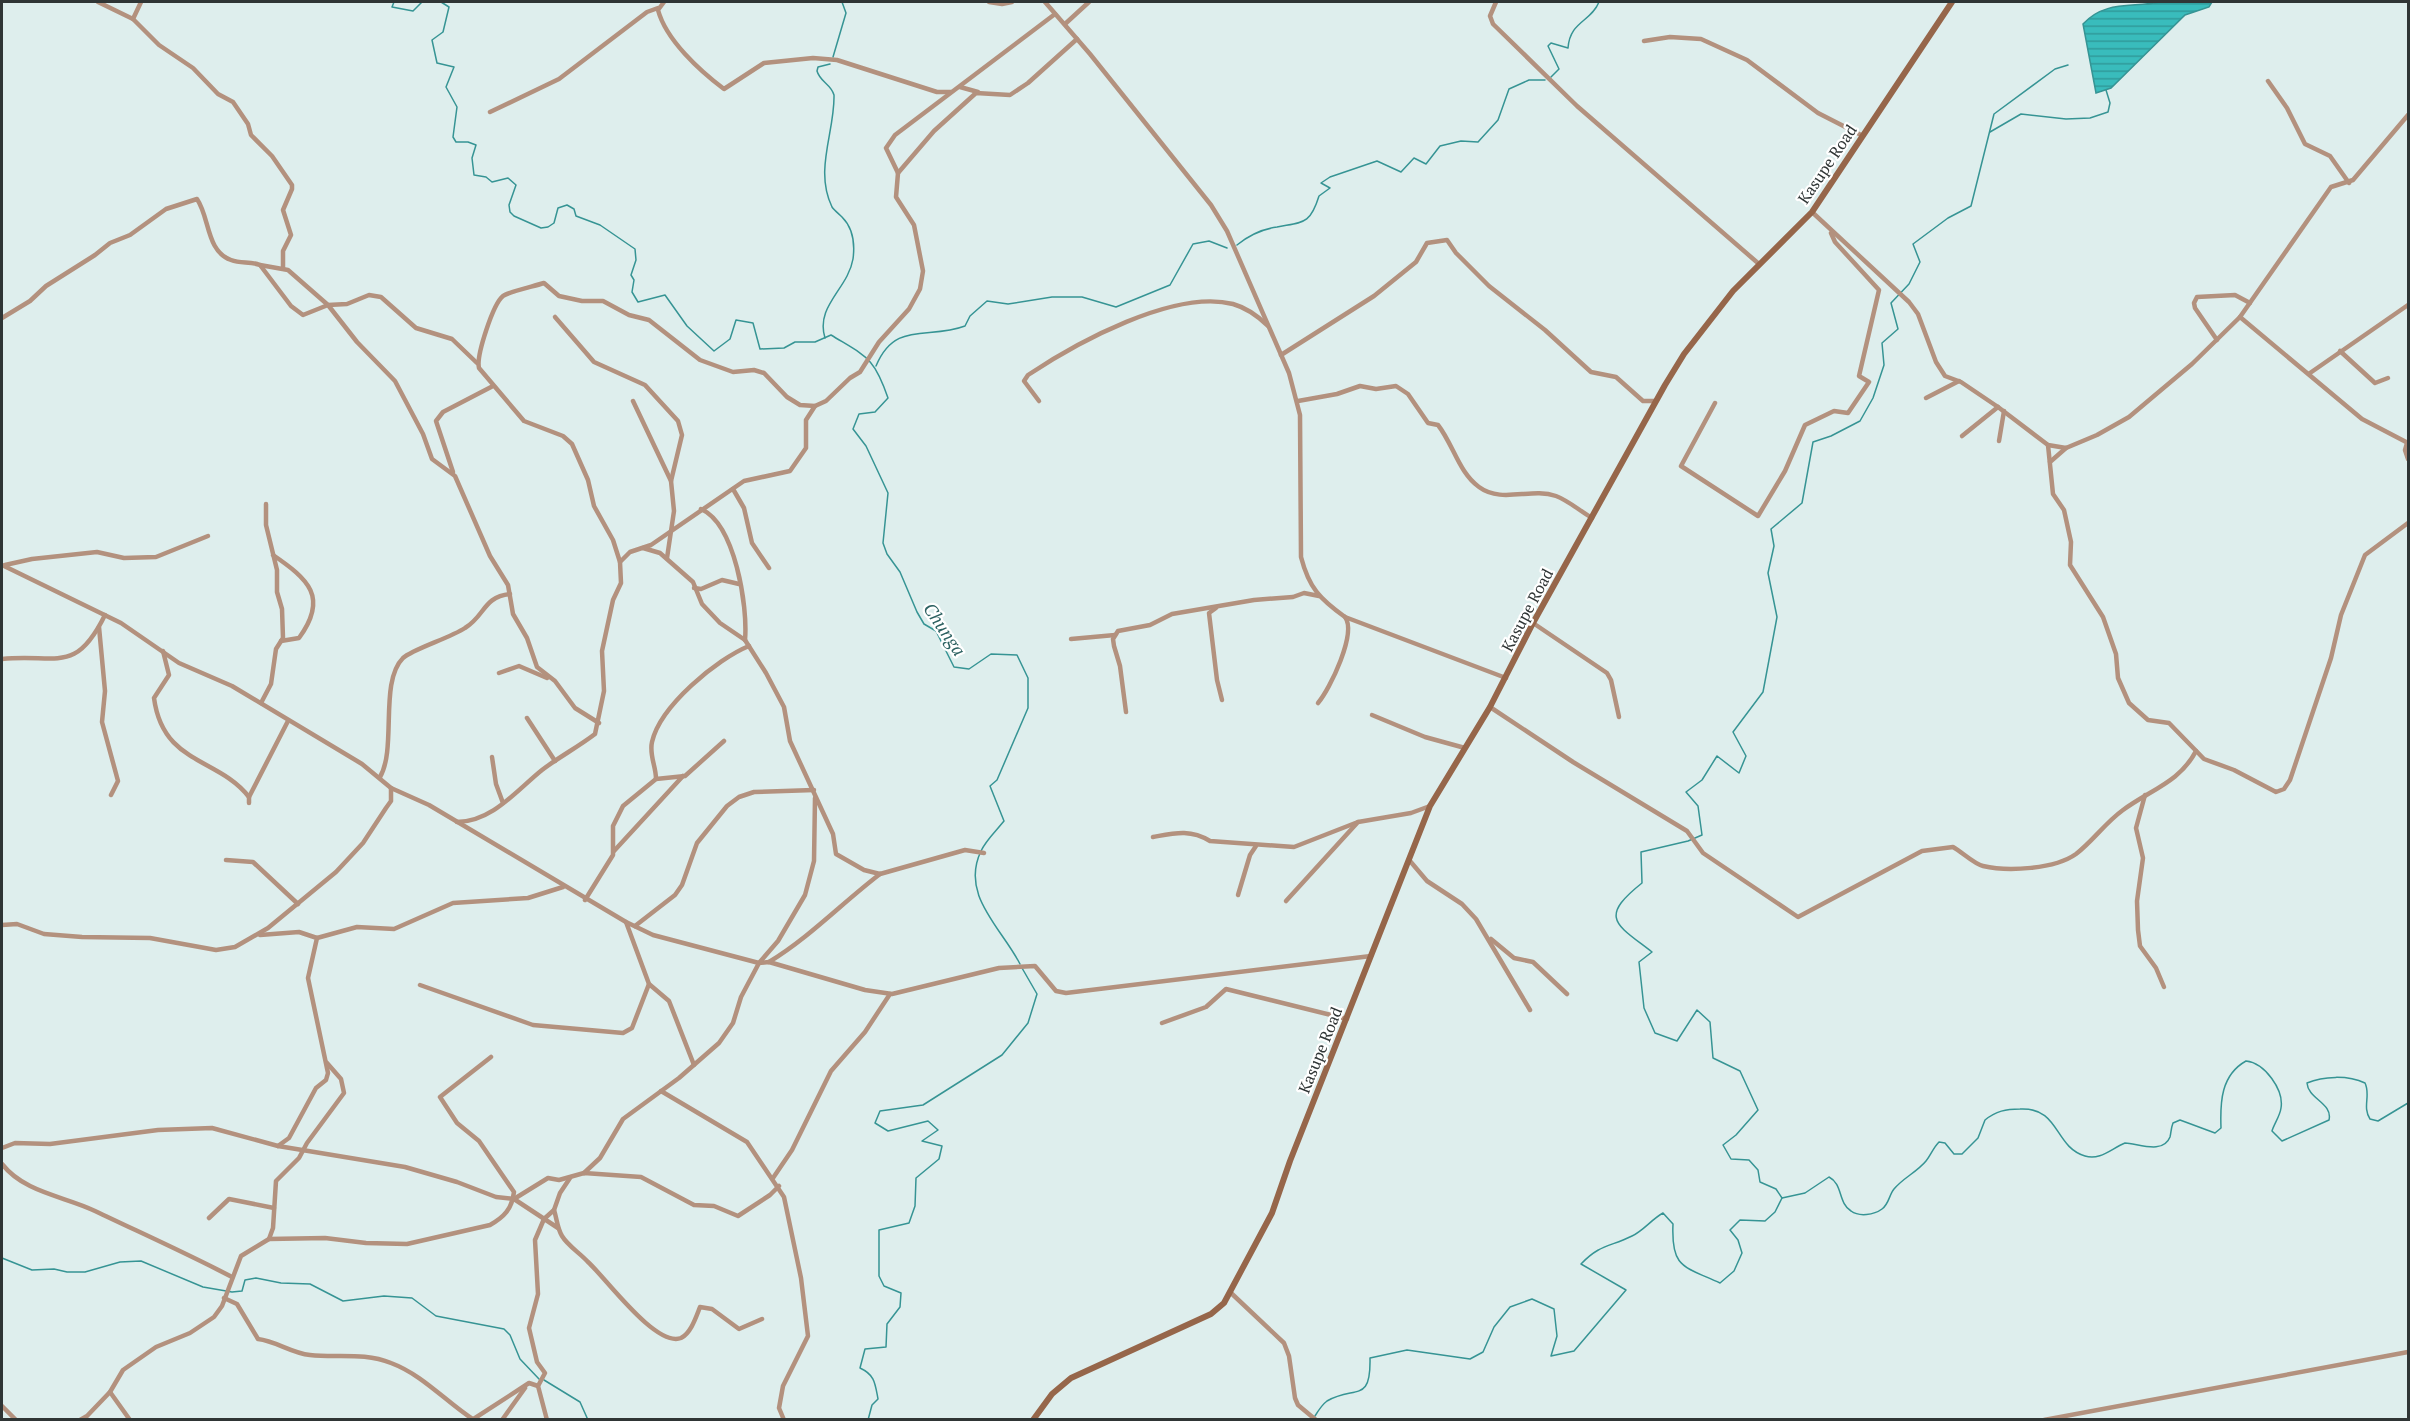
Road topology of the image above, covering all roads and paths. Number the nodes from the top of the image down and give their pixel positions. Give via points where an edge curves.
1 (98, 2) edge
2 (141, 2) edge
3 (664, 2) edge
4 (989, 2) edge
5 (1012, 2) edge
6 (1045, 2) edge
7 (1089, 2) edge
8 (1496, 2) edge
9 (1952, 2) edge
10 (658, 8) junction
11 (1054, 14) junction
12 (133, 19) junction
13 (1065, 24) junction
14 (1077, 39) junction
15 (1644, 41) dead end
16 (2268, 81) dead end
17 (959, 87) junction
18 (951, 92) junction
19 (978, 92) junction
20 (490, 112) dead end
21 (2409, 116) edge
22 (2403, 122) junction
23 (2409, 128) edge
24 (1863, 136) junction
25 (898, 173) junction
26 (2349, 183) junction
27 (1812, 213) junction
28 (1829, 229) junction
29 (1759, 264) junction
30 (260, 265) junction
31 (283, 268) junction
32 (2250, 303) junction
33 (328, 305) junction
34 (2409, 305) edge
35 (555, 317) dead end
36 (2240, 317) junction
37 (2, 318) edge
38 (1270, 328) junction
39 (2217, 340) junction
40 (2340, 351) junction
41 (1281, 355) junction
42 (477, 363) junction
43 (2310, 373) junction
44 (2388, 378) dead end
45 (1959, 381) junction
46 (493, 386) junction
47 (1926, 398) dead end
48 (1298, 400) junction
49 (633, 401) dead end
50 (1039, 401) dead end
51 (1656, 401) junction
52 (1715, 403) dead end
53 (815, 406) junction
54 (1998, 407) junction
55 (2004, 411) junction
56 (1962, 436) dead end
57 (1999, 441) dead end
58 (2408, 443) edge
59 (2048, 445) junction
60 (2066, 448) junction
61 (2409, 459) edge
62 (2050, 462) junction
63 (454, 475) junction
64 (671, 481) junction
65 (733, 489) junction
66 (266, 504) dead end
67 (701, 509) junction
68 (1592, 518) junction
69 (2409, 523) edge
70 (672, 528) junction
71 (208, 536) dead end
72 (643, 548) junction
73 (272, 555) junction
74 (667, 558) junction
75 (620, 562) junction
76 (2, 565) edge
77 (770, 568) dead end
78 (739, 584) junction
79 (694, 588) junction
80 (510, 594) junction
81 (1319, 596) junction
82 (1218, 606) junction
83 (105, 615) junction
84 (1345, 617) junction
85 (1533, 623) junction
86 (99, 627) junction
87 (1115, 634) junction
88 (1071, 639) dead end
89 (745, 640) junction
90 (281, 641) junction
91 (749, 646) junction
92 (163, 651) junction
93 (2, 659) edge
94 (500, 672) dead end
95 (1506, 678) junction
96 (555, 681) junction
97 (1222, 700) dead end
98 (261, 703) junction
99 (1317, 703) dead end
100 (1490, 707) junction
101 (1126, 712) dead end
102 (1372, 715) dead end
103 (1619, 717) dead end
104 (527, 718) dead end
105 (288, 721) junction
106 (599, 723) junction
107 (724, 741) dead end
108 (1466, 748) junction
109 (2196, 751) junction
110 (492, 757) dead end
111 (555, 761) junction
112 (683, 776) junction
113 (380, 777) junction
114 (656, 779) junction
115 (391, 788) junction
116 (814, 790) junction
117 (111, 795) dead end
118 (2145, 795) junction
119 (249, 797) junction
120 (815, 798) junction
121 (249, 803) dead end
122 (503, 803) junction
123 (1430, 806) junction
124 (457, 822) junction
125 (1358, 822) junction
126 (1154, 837) dead end
127 (1256, 846) junction
128 (614, 851) junction
129 (981, 852) dead end
130 (226, 861) dead end
131 (1410, 861) junction
132 (880, 874) junction
133 (563, 887) junction
134 (1238, 895) dead end
135 (585, 900) junction
136 (1286, 901) dead end
137 (298, 904) junction
138 (626, 922) junction
139 (2, 925) edge
140 (635, 926) junction
141 (1485, 932) junction
142 (258, 936) junction
143 (317, 938) junction
144 (1372, 956) junction
145 (769, 962) junction
146 (759, 963) junction
147 (649, 984) junction
148 (420, 985) dead end
149 (2164, 987) dead end
150 (892, 994) junction
151 (1567, 994) dead end
152 (1530, 1010) dead end
153 (1347, 1019) junction
154 (1162, 1023) dead end
155 (491, 1058) dead end
156 (327, 1063) junction
157 (694, 1065) junction
158 (661, 1091) junction
159 (278, 1146) junction
160 (2, 1148) edge
161 (305, 1149) junction
162 (2, 1164) edge
163 (584, 1173) junction
164 (570, 1178) junction
165 (773, 1178) junction
166 (779, 1186) junction
167 (513, 1199) junction
168 (274, 1208) junction
169 (554, 1210) junction
170 (209, 1218) dead end
171 (544, 1219) junction
172 (558, 1228) junction
173 (269, 1239) junction
174 (232, 1277) junction
175 (1230, 1292) junction
176 (224, 1298) junction
177 (762, 1319) dead end
178 (2409, 1352) edge
179 (528, 1383) junction
180 (538, 1386) junction
181 (110, 1392) junction
182 (2, 1406) edge
183 (16, 1419) edge
184 (80, 1419) edge
185 (130, 1419) edge
186 (473, 1419) edge
187 (501, 1419) edge
188 (547, 1419) edge
189 (784, 1419) edge
190 (1033, 1419) edge
191 (1316, 1419) edge
192 (2044, 1419) edge

1 - 12 street
2 - 12 street
3 - 10 street
4 - 5 street
6 - 11 street
7 - 13 street
8 - 29 street via 1490,16 1493,24 1577,106
9 - 24 street, Kasupe Road
10 - 18 street via 669,33 724,89 759,65 813,58 837,60 937,92
10 - 20 street via 647,12 559,80
11 - 13 street
11 - 17 street
12 - 31 street via 218,94 234,102 251,135 292,185 283,210 291,231
13 - 14 street
14 - 19 street via 1010,95
14 - 38 street via 1211,205 1236,249
15 - 24 street via 1670,37 1701,39 1747,60 1818,113
16 - 26 street via 2305,144 2330,156
17 - 18 street
17 - 19 street
18 - 25 street via 889,142 887,150
19 - 25 street via 934,131
21 - 22 street
22 - 23 street
22 - 26 street
24 - 27 street, Kasupe Road
25 - 53 street via 896,197 914,225 923,271 921,288 860,372
26 - 32 street via 2331,187
27 - 28 street
27 - 29 street, Kasupe Road
28 - 45 street via 1909,302 1939,368
28 - 52 street via 1835,242 1879,290 1859,376 1869,381 1848,412 1834,411 1805,425 1785,471 1758,516 1681,466
29 - 51 street, Kasupe Road via 1684,354
30 - 31 street
30 - 33 street via 291,306 303,315
30 - 37 street via 232,261 218,250 197,199 166,209 130,236 110,243
31 - 33 street via 300,278
32 - 36 street
32 - 39 street via 2235,295 2197,297 2195,308
33 - 42 street via 347,304 369,295 381,297 412,326 452,339
33 - 63 street via 395,381 432,459
34 - 40 street
35 - 64 street via 594,362 645,385 678,421 682,435
36 - 39 street
36 - 43 street
38 - 41 street
38 - 50 street via 1258,316 1232,304 1169,307 1076,345 1028,375 1024,381
39 - 60 street via 2129,417
40 - 43 street
40 - 44 street via 2375,382
41 - 48 street
41 - 51 street via 1374,297 1416,262 1427,243 1443,238 1489,286 1592,372 1616,377 1643,401
42 - 46 street
42 - 53 street via 498,302 509,293 544,283 559,296 582,302 603,301 649,320 700,360 733,372 764,373 786,397 800,405
43 - 58 street via 2362,419
45 - 47 street
45 - 54 street
46 - 63 street via 443,412 436,421
46 - 75 street via 524,421 563,436 572,444
48 - 68 street via 1360,386 1396,386 1408,394 1428,423 1441,429 1479,488 1505,495 1556,496
48 - 81 street via 1301,557 1307,579
49 - 64 street
51 - 68 street, Kasupe Road
53 - 65 street via 806,420 806,447 790,471 744,481
54 - 55 street
54 - 56 street
55 - 57 street
55 - 59 street
58 - 61 street via 2405,450
59 - 60 street
59 - 62 street
60 - 62 street
62 - 109 street via 2053,494 2064,510 2071,542 2070,565 2103,616 2125,695 2148,720 2169,723
63 - 80 street
64 - 70 street
65 - 67 street
65 - 77 street via 744,508 752,543
66 - 73 street
67 - 70 street
67 - 78 street via 714,517 725,534
68 - 85 street, Kasupe Road
69 - 109 street via 2365,555 2341,615 2331,658 2284,789 2271,791 2234,770 2204,759
70 - 72 street
70 - 74 street
71 - 76 street via 156,557 124,558 97,552
72 - 74 street
72 - 75 street via 630,552
73 - 90 street via 282,609
73 - 90 street via 306,582 314,595 315,607 300,638
74 - 79 street via 693,582
75 - 106 street via 621,584 613,600 602,651 604,691
76 - 83 street
78 - 79 street via 722,580
78 - 89 street via 745,608
79 - 89 street via 702,604 720,623
80 - 96 street via 513,614 537,667
80 - 113 street via 496,596 470,625 413,652 398,665 386,761
81 - 82 street via 1304,593
81 - 84 street
82 - 87 street via 1172,614 1150,625
82 - 97 street via 1209,613 1216,681
83 - 86 street
83 - 92 street
84 - 95 street
84 - 99 street via 1349,635 1331,682
85 - 95 street, Kasupe Road
85 - 103 street via 1606,673
86 - 93 street via 93,639 76,654 55,660
86 - 117 street via 105,691 102,722 118,781
87 - 88 street
87 - 101 street via 1113,646 1120,666
89 - 91 street
90 - 98 street via 276,649 271,684
91 - 114 street via 711,668 670,709 651,745
91 - 116 street via 780,697 790,741
92 - 98 street via 179,663
92 - 119 street via 169,675 154,698 160,723 191,757 241,787
94 - 96 street via 519,666
95 - 100 street, Kasupe Road
96 - 106 street via 575,708
98 - 105 street
100 - 108 street, Kasupe Road
100 - 118 street via 1687,831 1703,853 1798,917 1927,849 1953,847 1982,866 1999,868 2059,864
102 - 108 street via 1425,737
104 - 111 street
105 - 113 street
105 - 119 street
106 - 111 street via 596,734
107 - 112 street
108 - 123 street, Kasupe Road
109 - 118 street via 2182,772
110 - 122 street
111 - 122 street
112 - 114 street
112 - 128 street
113 - 115 street
114 - 128 street via 620,810 613,826
115 - 124 street
115 - 137 street via 391,801 363,843
116 - 120 street
116 - 140 street via 754,792 727,806 697,843 675,895
118 - 149 street via 2136,828 2143,858 2137,922 2140,946
119 - 121 street
120 - 132 street via 833,834 836,854
120 - 146 street via 810,879 801,905
122 - 124 street via 471,822
123 - 125 street
123 - 131 street, Kasupe Road
124 - 133 street
125 - 127 street via 1294,848
125 - 136 street
126 - 127 street via 1181,831 1210,841
127 - 134 street
128 - 135 street
129 - 132 street via 965,850
130 - 137 street via 253,862
131 - 141 street via 1427,881 1467,909
131 - 144 street, Kasupe Road
132 - 145 street via 817,929
133 - 135 street
133 - 143 street via 528,898 453,903 394,929 357,927
135 - 138 street
137 - 142 street
138 - 140 street
138 - 147 street
139 - 142 street via 17,924 44,934 150,938 216,950 235,947
140 - 146 street via 653,935
141 - 151 street via 1504,952 1533,962
141 - 152 street
142 - 143 street via 299,932
143 - 156 street via 308,978
144 - 150 street via 1066,993 1056,991 1039,968 999,968
144 - 153 street, Kasupe Road
145 - 146 street
145 - 150 street
146 - 157 street via 733,1023 719,1043
147 - 148 street via 632,1028 622,1033 533,1025
147 - 157 street via 669,1001
150 - 165 street via 887,995 865,1032 831,1071 792,1150
153 - 154 street via 1226,989 1206,1007
153 - 175 street, Kasupe Road via 1272,1213
155 - 167 street via 440,1097 457,1123 479,1141 509,1183
156 - 159 street via 326,1080 316,1088 290,1138
156 - 161 street via 341,1079 344,1093
157 - 158 street
158 - 163 street via 623,1119 600,1158
158 - 165 street via 747,1142
159 - 160 street via 212,1128 158,1130 50,1144 15,1143
159 - 161 street
161 - 167 street via 405,1167
161 - 168 street via 276,1181
162 - 174 street via 39,1190 93,1209
163 - 164 street
163 - 166 street via 641,1177 694,1204 714,1206 738,1216
164 - 167 street via 548,1178
164 - 169 street
165 - 166 street
166 - 189 street via 801,1278 808,1336 783,1386 779,1408
167 - 171 street
167 - 173 street via 509,1211 490,1224 407,1244 325,1238
168 - 170 street via 229,1199
168 - 173 street
169 - 171 street
169 - 172 street
171 - 172 street
171 - 180 street via 535,1240 538,1294 529,1322 537,1362 544,1373
172 - 177 street via 616,1296 667,1339 687,1334 700,1307 712,1309 739,1329
173 - 174 street via 241,1256
174 - 176 street
175 - 190 street, Kasupe Road via 1220,1310 1071,1378
175 - 191 street via 1284,1343 1295,1398
176 - 181 street via 204,1326 156,1347 123,1370
176 - 186 street via 237,1304 258,1338 308,1355 345,1354 392,1363
178 - 192 street
179 - 180 street
179 - 186 street
179 - 187 street
180 - 188 street
181 - 184 street
181 - 185 street
182 - 183 street

